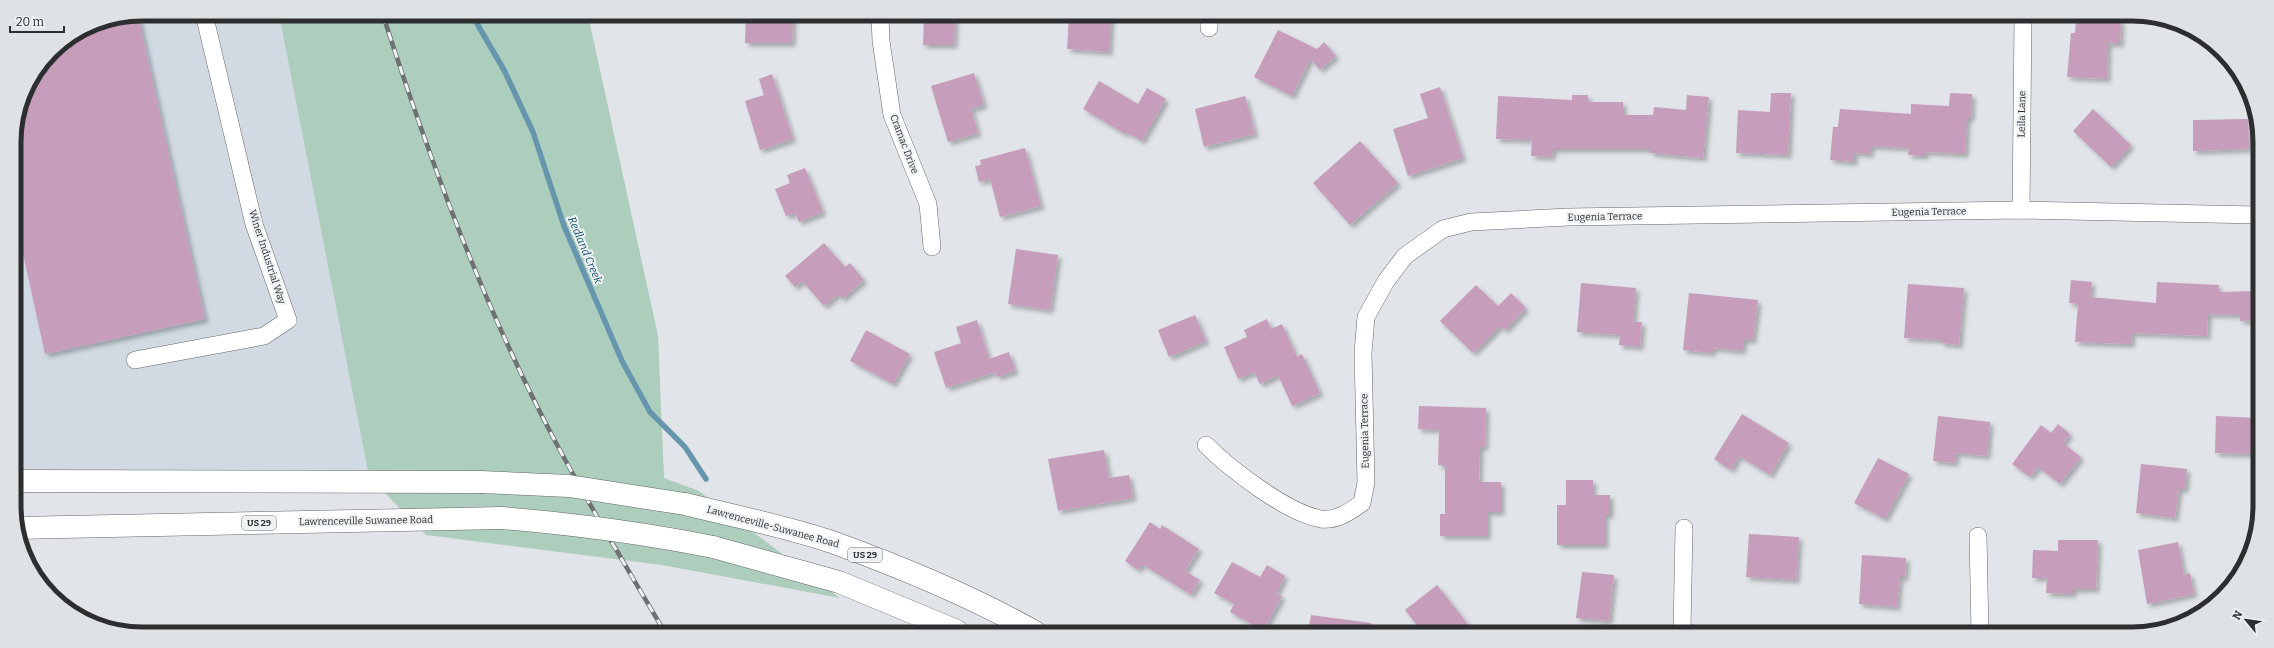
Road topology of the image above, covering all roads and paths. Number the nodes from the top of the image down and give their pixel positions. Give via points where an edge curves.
1 (206, 21) edge
2 (880, 21) edge
3 (2023, 21) edge
4 (2021, 210) junction
5 (2253, 215) edge
6 (932, 247) dead end
7 (134, 360) dead end
8 (1206, 445) dead end
9 (21, 481) edge
10 (23, 528) edge
11 (1684, 528) dead end
12 (1978, 536) dead end
13 (947, 627) edge
14 (1026, 627) edge
15 (1682, 627) edge
16 (1980, 627) edge

1 - 7 street, Winer Industrial Way via 254,224 288,320 264,336
2 - 6 street, Cramac Drive via 892,115 928,204
3 - 4 street, Leila Lane
4 - 5 street, Eugenia Terrace
4 - 8 street, Eugenia Terrace via 1576,217 1471,222 1443,229 1405,256 1386,281 1366,317 1363,353 1366,482 1362,503 1344,517 1321,519 1296,510 1224,462
9 - 14 main road, Lawrenceville-Suwanee Road / US 29, bridge via 480,482 569,486 685,504 831,542 915,575
10 - 13 main road, Lawrenceville Suwanee Road / US 29, bridge via 502,518 597,527 713,547 839,582
11 - 15 street
12 - 16 street

